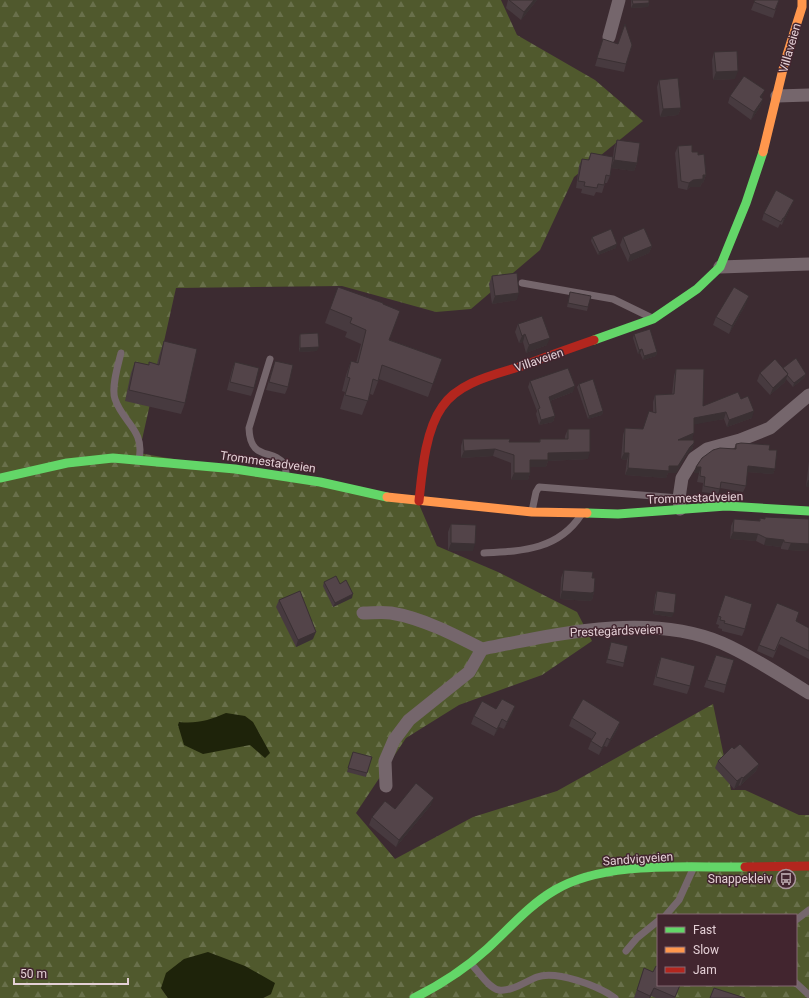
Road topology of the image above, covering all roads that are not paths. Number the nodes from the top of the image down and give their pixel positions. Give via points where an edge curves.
1 (619, 0) edge
2 (802, 0) edge
3 (608, 37) dead end
4 (809, 95) edge
5 (777, 96) junction
6 (809, 264) edge
7 (720, 267) junction
8 (522, 283) dead end
9 (654, 319) junction
10 (120, 353) dead end
11 (270, 359) dead end
12 (809, 395) edge
13 (139, 459) junction
14 (286, 476) junction
15 (0, 478) edge
16 (419, 501) junction
17 (679, 503) junction
18 (809, 511) edge
19 (532, 512) junction
20 (582, 514) junction
21 (484, 553) dead end
22 (363, 613) dead end
23 (482, 649) junction
24 (809, 693) edge
25 (386, 786) dead end
26 (809, 866) edge
27 (694, 867) junction
28 (809, 910) edge
29 (667, 914) edge
30 (797, 919) edge
31 (657, 922) edge
32 (626, 950) dead end
33 (469, 963) junction
34 (797, 984) edge
35 (809, 995) edge
36 (414, 998) edge
37 (615, 998) edge

1 - 3 street
2 - 5 main road, Villaveien via 802,8
4 - 5 street
5 - 7 main road, Villaveien via 760,163
6 - 7 street
7 - 9 main road, Villaveien via 696,289
8 - 9 lane via 613,299
9 - 16 main road, Villaveien via 471,384 447,399 436,416
10 - 13 lane via 114,398 137,432 141,449
11 - 14 lane via 249,428 249,436 257,450 280,460
12 - 17 street via 770,428 740,440 706,449 694,458 682,478
13 - 14 main road, Trommestadveien
13 - 15 main road, Trommestadveien via 92,459
14 - 16 main road, Trommestadveien
16 - 19 main road, Trommestadveien
17 - 18 main road, Trommestadveien
17 - 19 lane, Trommestadveien via 539,487
17 - 20 main road, Trommestadveien via 618,514
19 - 20 main road, Trommestadveien
20 - 21 lane via 571,529 546,544 523,550
22 - 23 street via 390,613 410,619 452,633
23 - 24 street, Prestegårdsveien via 569,632 671,629 721,643
23 - 25 street via 469,672 409,720 394,740 385,761
26 - 27 main road, Sandvigveien
27 - 29 lane via 679,900
27 - 33 main road, Sandvigveien via 604,872 566,884 527,908
28 - 30 lane
31 - 32 lane
33 - 36 main road, Sandvigveien
33 - 37 lane via 499,990 509,989 545,975 581,982
34 - 35 lane

